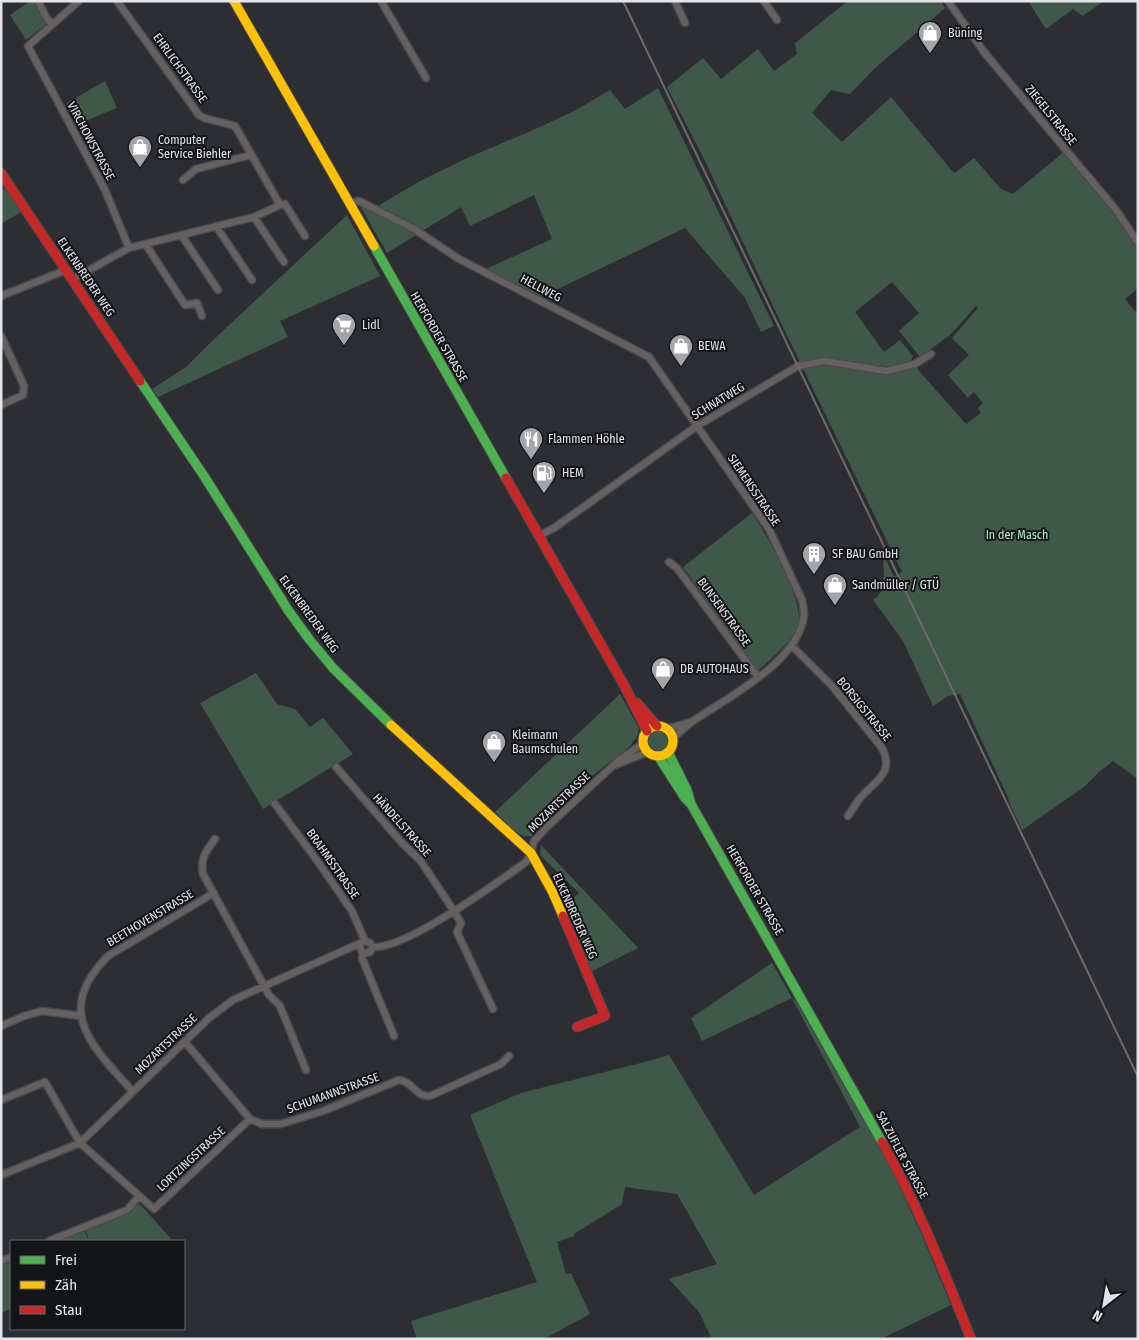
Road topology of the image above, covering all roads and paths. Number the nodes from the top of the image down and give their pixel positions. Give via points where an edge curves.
1 (38, 1) edge
2 (78, 1) edge
3 (117, 1) edge
4 (234, 1) edge
5 (381, 1) edge
6 (675, 1) edge
7 (764, 1) edge
8 (948, 1) edge
9 (778, 20) dead end
10 (685, 23) dead end
11 (52, 24) junction
12 (426, 78) dead end
13 (251, 155) junction
14 (1, 173) edge
15 (183, 180) dead end
16 (349, 204) junction
17 (280, 205) junction
18 (254, 217) junction
19 (216, 226) junction
20 (182, 236) junction
21 (306, 236) dead end
22 (1138, 243) edge
23 (146, 245) junction
24 (130, 248) junction
25 (284, 262) dead end
26 (66, 270) junction
27 (73, 280) junction
28 (252, 280) dead end
29 (218, 290) dead end
30 (1, 296) edge
31 (202, 316) dead end
32 (1, 336) edge
33 (931, 354) dead end
34 (1, 405) edge
35 (697, 426) junction
36 (538, 536) junction
37 (669, 562) dead end
38 (792, 646) junction
39 (758, 678) junction
40 (624, 685) junction
41 (691, 722) junction
42 (657, 726) junction
43 (667, 729) junction
44 (647, 731) junction
45 (673, 738) junction
46 (644, 742) junction
47 (648, 752) junction
48 (668, 752) junction
49 (658, 756) junction
50 (614, 766) junction
51 (336, 767) dead end
52 (275, 804) dead end
53 (691, 804) junction
54 (848, 816) dead end
55 (215, 839) dead end
56 (531, 853) junction
57 (214, 893) junction
58 (454, 911) junction
59 (362, 943) junction
60 (373, 947) junction
61 (363, 954) junction
62 (265, 986) junction
63 (797, 989) joint
64 (492, 1009) dead end
65 (81, 1016) junction
66 (1, 1026) edge
67 (577, 1026) dead end
68 (394, 1036) dead end
69 (185, 1042) junction
70 (509, 1056) dead end
71 (306, 1070) dead end
72 (133, 1092) junction
73 (1, 1100) edge
74 (250, 1119) junction
75 (80, 1143) junction
76 (1, 1175) edge
77 (139, 1196) junction
78 (52, 1240) edge
79 (971, 1339) edge

1 - 11 street
2 - 11 street
3 - 13 street, EHRLICHSTRASSE via 199,115 235,126
4 - 16 main road, HERFORDER STRASSE
5 - 12 street
6 - 10 street
7 - 9 street
8 - 22 street, ZIEGELSTRASSE via 984,52 1116,210
11 - 24 street, VIRCHOWSTRASSE via 28,46 105,190
13 - 15 street via 196,169
13 - 17 street, EHRLICHSTRASSE
14 - 26 main road, ELKENBREDER WEG
16 - 35 street, HELLWEG via 359,201 382,211 460,258 649,357
16 - 36 main road, HERFORDER STRASSE
17 - 18 street
17 - 21 street, EHRLICHSTRASSE via 286,204
18 - 19 street
18 - 25 street
19 - 20 street
19 - 28 street
20 - 23 street
20 - 29 street
23 - 24 street
23 - 31 street via 185,306 197,303
24 - 27 street
26 - 27 main road, ELKENBREDER WEG
26 - 30 street
27 - 56 main road, ELKENBREDER WEG via 309,639 359,695
32 - 34 street via 24,386 23,394
33 - 35 street, SCHNATWEG via 915,364 886,371 825,360 806,363
35 - 36 street, SCHNATWEG via 554,528
35 - 38 street, SIEMENSSTRASSE via 768,529 800,596 804,613
36 - 40 main road, HERFORDER STRASSE
37 - 39 street, BUNSENSTRASSE via 678,568
38 - 39 street, SIEMENSSTRASSE
38 - 54 street, BORSIGSTRASSE via 832,687 886,756 882,777 862,796
39 - 41 street, SIEMENSSTRASSE
40 - 42 main road, HERFORDER STRASSE
40 - 44 main road, HERFORDER STRASSE
41 - 43 street, SIEMENSSTRASSE
41 - 45 street, SIEMENSSTRASSE
42 - 43 main road
42 - 44 main road
43 - 45 main road
44 - 46 main road
45 - 48 main road
46 - 47 main road
46 - 50 street, MOZARTSTRASSE
47 - 49 main road
47 - 50 street, MOZARTSTRASSE
48 - 49 main road
48 - 53 main road, HERFORDER STRASSE
49 - 53 main road, HERFORDER STRASSE
50 - 56 street, MOZARTSTRASSE via 548,826 534,841
51 - 58 street, HÄNDELSTRASSE via 420,860
52 - 59 street, BRAHMSSTRASSE via 352,911
53 - 63 main road, HERFORDER STRASSE
55 - 57 street, BEETHOVENSTRASSE via 201,864
56 - 58 street, MOZARTSTRASSE via 526,862
56 - 67 main road, ELKENBREDER WEG via 552,892 605,1016
57 - 62 street, BEETHOVENSTRASSE
57 - 65 street, BEETHOVENSTRASSE via 108,956 95,969 83,991
58 - 60 street, MOZARTSTRASSE via 410,936
58 - 64 street, HÄNDELSTRASSE via 461,924 457,932
59 - 60 street via 370,943
59 - 61 street
59 - 62 street, MOZARTSTRASSE
60 - 61 street, MOZARTSTRASSE
61 - 68 street
62 - 69 street, MOZARTSTRASSE via 221,1008
62 - 71 street, BEETHOVENSTRASSE via 280,1006
63 - 79 main road, SALZUFLER STRASSE via 898,1170 931,1240
65 - 66 street via 42,1011
65 - 72 street, BEETHOVENSTRASSE via 96,1050
69 - 72 street, MOZARTSTRASSE
69 - 74 street
70 - 74 street, SCHUMANNSTRASSE via 501,1064 430,1096 418,1093 407,1081 399,1080 281,1124 269,1125
72 - 75 street, MOZARTSTRASSE
73 - 75 street, LORTZINGSTRASSE via 45,1082
74 - 77 street, LORTZINGSTRASSE via 154,1209
75 - 76 street, MOZARTSTRASSE
75 - 77 street, LORTZINGSTRASSE
77 - 78 street via 127,1210

